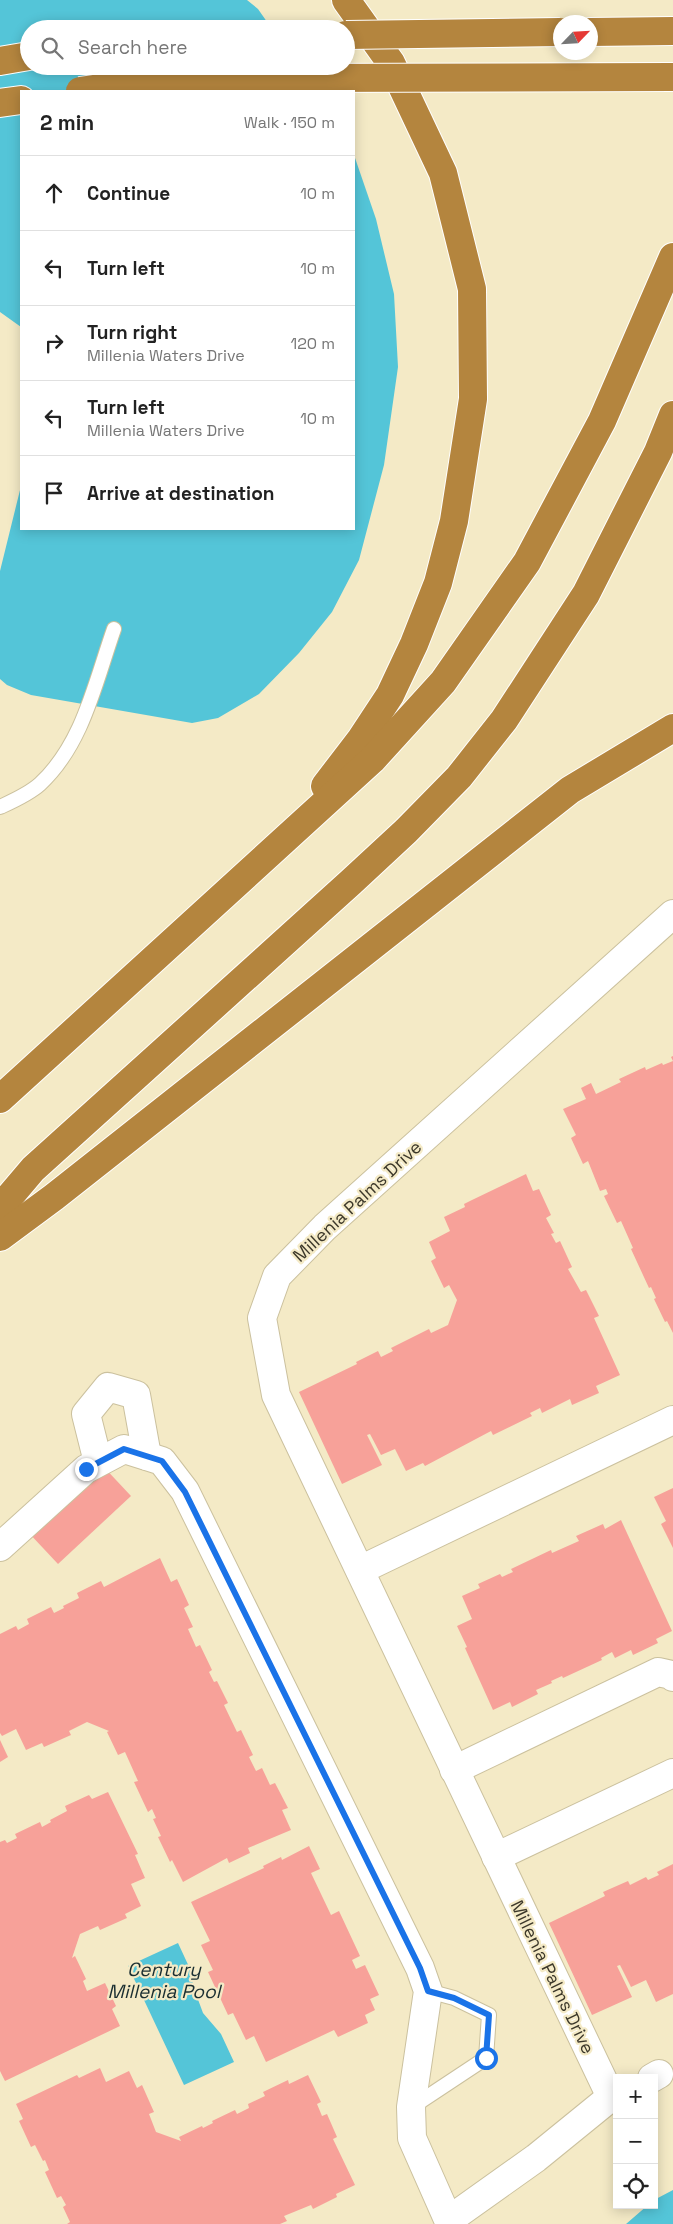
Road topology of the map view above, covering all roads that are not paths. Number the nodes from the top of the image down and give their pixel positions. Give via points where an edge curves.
1 (346, 0) edge
2 (553, 32) edge
3 (598, 32) edge
4 (673, 32) edge
5 (355, 35) edge
6 (20, 58) edge
7 (0, 61) edge
8 (673, 77) edge
9 (87, 90) edge
10 (20, 100) edge
11 (0, 103) edge
12 (673, 257) edge
13 (673, 415) edge
14 (114, 629) dead end
15 (673, 728) edge
16 (0, 807) edge
17 (251, 872) junction
18 (673, 914) edge
19 (0, 1099) edge
20 (0, 1208) edge
21 (0, 1237) edge
22 (673, 1420) edge
23 (147, 1456) junction
24 (98, 1462) junction
25 (0, 1547) edge
26 (360, 1570) junction
27 (673, 1677) edge
28 (454, 1770) junction
29 (673, 1773) edge
30 (496, 1857) junction
31 (428, 1991) junction
32 (613, 2094) edge
33 (613, 2097) edge
34 (411, 2108) junction
35 (450, 2222) edge

1 - 17 highway via 391,63 443,173 472,289 472,399 454,521 443,565 402,669 362,739
2 - 5 highway, bridge
3 - 4 highway
6 - 7 highway
8 - 9 highway, bridge via 290,78
10 - 11 highway
12 - 17 highway via 602,421 527,562 443,682 372,760
13 - 20 highway via 658,452 586,594 504,720 459,777 358,876 33,1168
14 - 16 lane via 77,735 58,764 38,786
15 - 21 highway via 570,790
17 - 19 highway
18 - 26 street, Millenia Palms Drive via 325,1227 277,1276 262,1318 276,1395
22 - 26 street
23 - 24 street via 124,1449
23 - 24 street via 136,1395 108,1386 86,1414
23 - 31 street via 162,1461 185,1492 420,1968
24 - 25 street via 86,1469
26 - 28 street, Millenia Palms Drive
27 - 28 street via 658,1672
28 - 30 street, Millenia Palms Drive
29 - 30 street
30 - 32 street, Millenia Palms Drive via 580,2034
31 - 34 street
31 - 34 lane via 454,1998 489,2015 486,2058
33 - 35 street, Millenia Palms Drive
34 - 35 street via 412,2138

